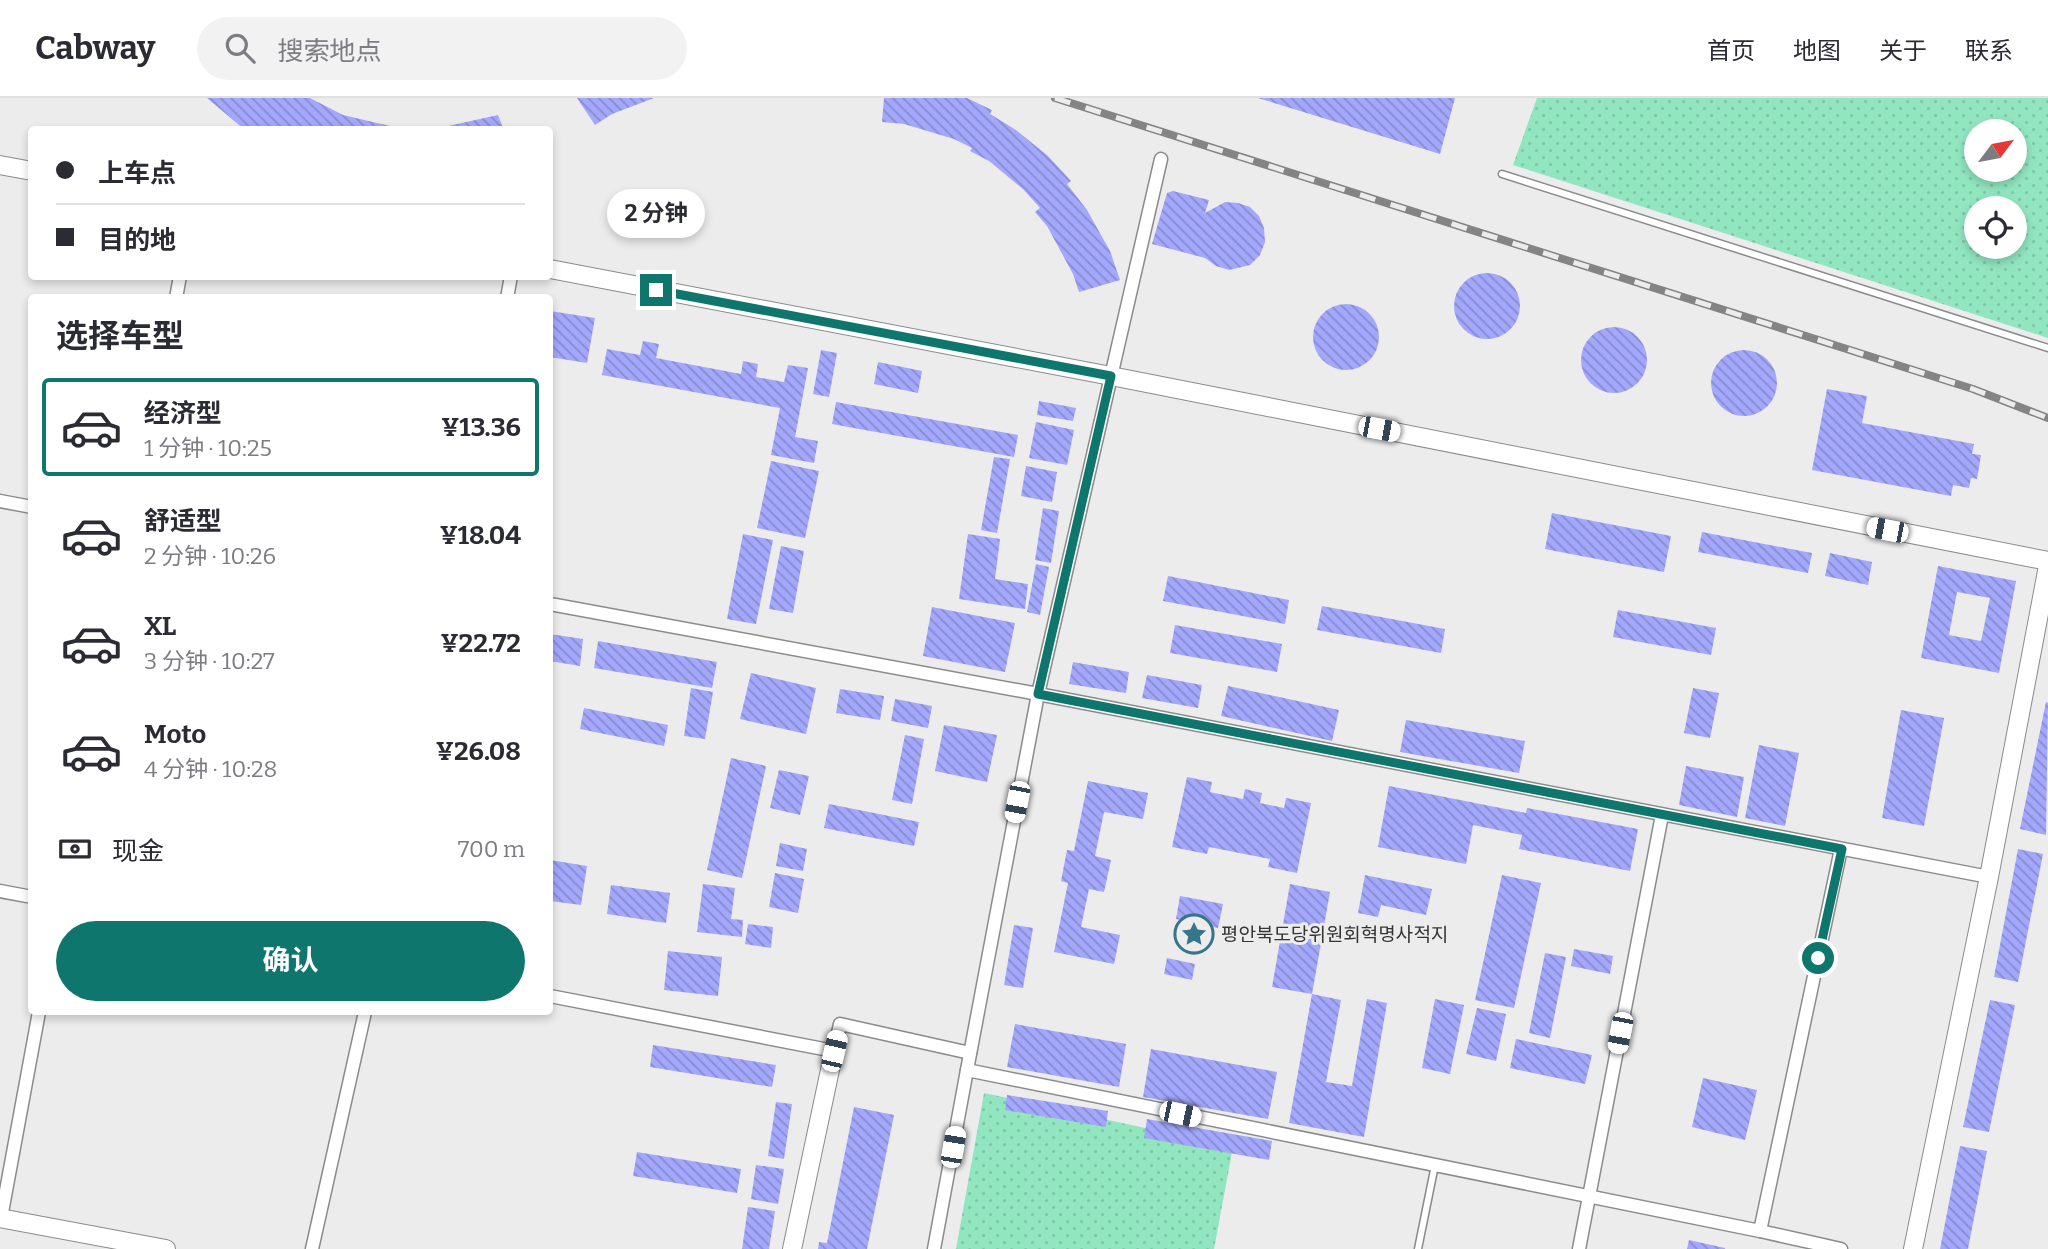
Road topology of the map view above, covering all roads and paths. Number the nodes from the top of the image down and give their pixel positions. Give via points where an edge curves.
1 (1161, 159) dead end
2 (0, 165) edge
3 (28, 170) edge
4 (1502, 174) dead end
5 (553, 270) edge
6 (2048, 348) edge
7 (1111, 376) junction
8 (0, 501) edge
9 (28, 506) edge
10 (2048, 564) edge
11 (553, 605) edge
12 (1038, 694) junction
13 (1662, 815) junction
14 (1842, 849) junction
15 (1989, 877) junction
16 (0, 891) edge
17 (28, 896) edge
18 (553, 997) edge
19 (38, 1015) edge
20 (364, 1015) edge
21 (834, 1051) junction
22 (970, 1053) junction
23 (967, 1070) junction
24 (1435, 1165) junction
25 (1589, 1196) junction
26 (1, 1218) edge
27 (1760, 1231) junction
28 (166, 1249) edge
29 (312, 1249) edge
30 (792, 1249) edge
31 (934, 1249) edge
32 (1418, 1249) edge
33 (1579, 1249) edge
34 (1841, 1249) edge
35 (1913, 1249) edge

1 - 7 street
2 - 3 street
4 - 6 lane
5 - 7 street
7 - 10 street
7 - 12 street
8 - 9 street
10 - 15 street
11 - 12 street
12 - 13 street
12 - 22 street
13 - 14 street
13 - 25 street
14 - 15 street
14 - 27 street
15 - 35 street
16 - 17 street
18 - 21 street
19 - 26 street
20 - 29 street
21 - 22 street via 839,1024
21 - 30 street
22 - 23 street
23 - 24 street
23 - 31 street
24 - 25 street
24 - 32 lane
25 - 27 street
25 - 33 street
26 - 28 street
27 - 34 street

